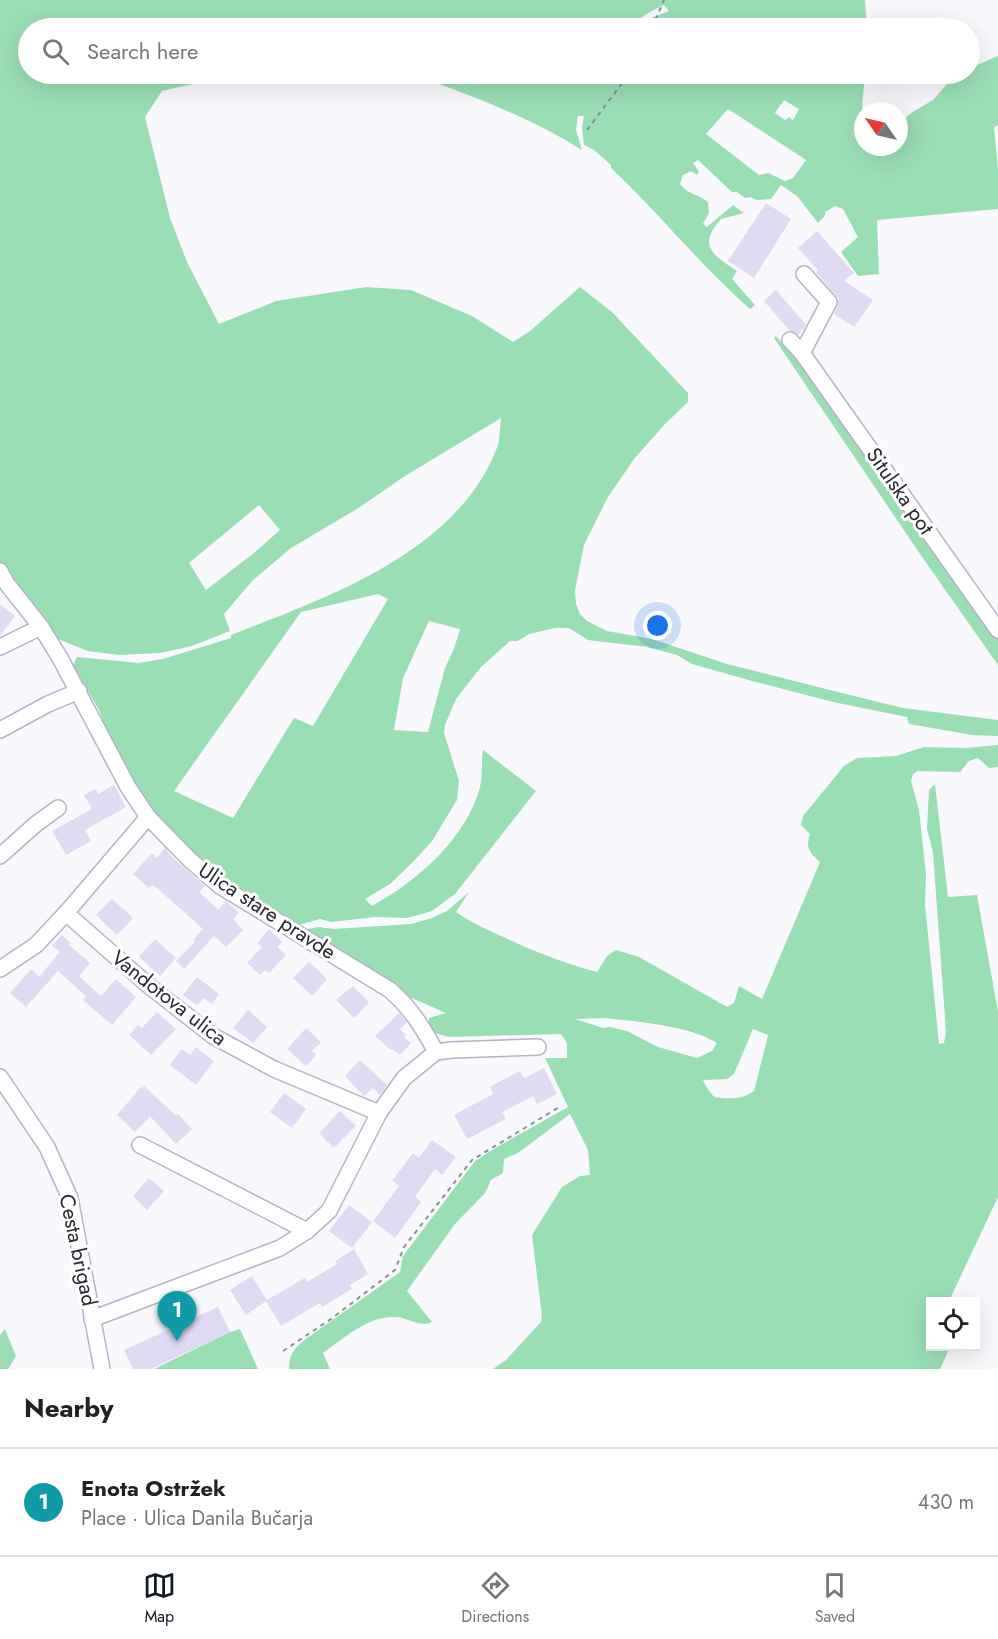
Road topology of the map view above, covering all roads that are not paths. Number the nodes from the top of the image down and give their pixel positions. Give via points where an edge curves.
1 (804, 274) dead end
2 (790, 340) dead end
3 (802, 352) junction
4 (0, 571) edge
5 (41, 627) junction
6 (998, 630) edge
7 (0, 648) edge
8 (79, 692) junction
9 (0, 730) edge
10 (58, 808) dead end
11 (148, 817) junction
12 (0, 856) edge
13 (66, 913) junction
14 (0, 969) edge
15 (538, 1047) dead end
16 (436, 1053) junction
17 (0, 1077) edge
18 (379, 1113) junction
19 (140, 1145) dead end
20 (308, 1231) junction
21 (92, 1319) junction
22 (102, 1369) edge

1 - 3 street via 829,302
2 - 3 street, Situlska pot
3 - 6 street, Situlska pot
4 - 5 street, Ulica stare pravde
5 - 7 street
5 - 8 street, Ulica stare pravde
8 - 9 street
8 - 11 street, Ulica stare pravde via 128,787
10 - 12 street
11 - 13 street
11 - 16 street, Ulica stare pravde via 220,886 390,990 422,1024
13 - 14 street via 36,945
13 - 18 street, Vandotova ulica via 213,1036 274,1069
15 - 16 street
16 - 18 street via 404,1077
17 - 21 street, Cesta brigad via 47,1147 70,1198
18 - 20 street via 329,1211
19 - 20 street
20 - 21 street via 280,1248
21 - 22 street, Cesta brigad

